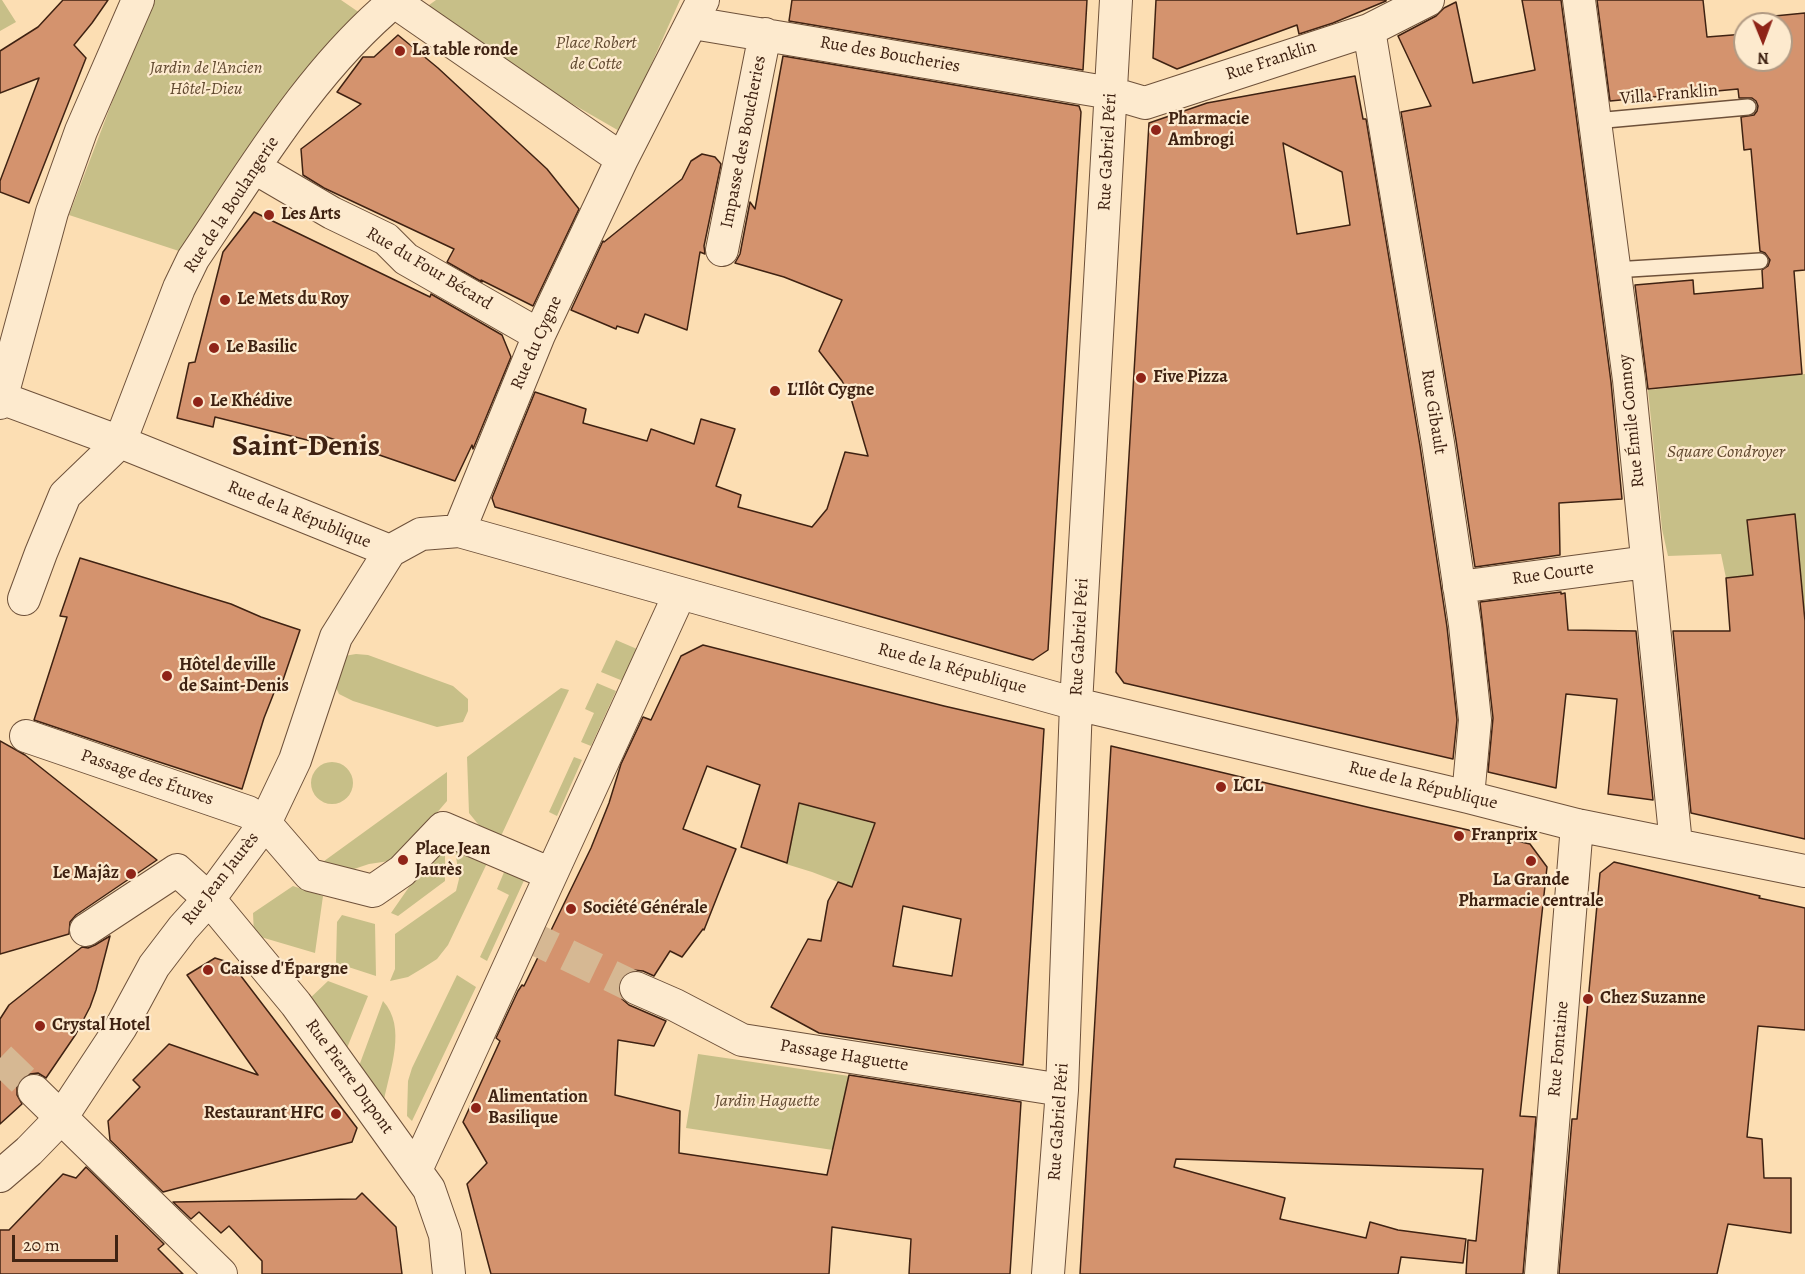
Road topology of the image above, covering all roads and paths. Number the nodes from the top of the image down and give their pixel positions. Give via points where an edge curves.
1 (138, 0) edge
2 (394, 0) edge
3 (1116, 0) edge
4 (1428, 0) edge
5 (1579, 0) edge
6 (698, 11) edge
7 (1369, 30) junction
8 (765, 34) junction
9 (1111, 93) junction
10 (1748, 107) dead end
11 (1595, 121) junction
12 (622, 159) junction
13 (255, 168) junction
14 (722, 250) dead end
15 (1761, 261) dead end
16 (1614, 270) junction
17 (539, 335) junction
18 (1, 400) edge
19 (120, 442) junction
20 (459, 531) junction
21 (390, 551) junction
22 (1647, 562) junction
23 (1459, 587) junction
24 (680, 593) junction
25 (24, 599) dead end
26 (1076, 704) junction
27 (26, 736) dead end
28 (1468, 796) junction
29 (265, 824) junction
30 (1577, 825) junction
31 (1676, 844) junction
32 (1805, 871) edge
33 (552, 874) junction
34 (209, 899) junction
35 (86, 930) dead end
36 (636, 988) tunnel mouth
37 (1062, 1090) junction
38 (34, 1092) tunnel mouth
39 (61, 1118) junction
40 (416, 1170) junction
41 (0, 1176) edge
42 (221, 1274) edge
43 (449, 1274) edge
44 (1048, 1274) edge
45 (1541, 1274) edge

1 - 18 street via 81,131 52,212
2 - 12 street
2 - 13 street, Rue de la Boulangerie via 357,34 305,94
3 - 9 street, Rue Gabriel Péri
4 - 7 street, Rue Franklin
5 - 11 street, Rue Émile Connoy
6 - 8 street, Rue des Boucheries
6 - 12 street, Rue du Cygne
7 - 9 street, Rue Franklin via 1145,103
7 - 23 street, Rue Gibault
8 - 9 street, Rue des Boucheries
8 - 14 street, Impasse des Boucheries
9 - 26 street, Rue Gabriel Péri
10 - 11 lane, Villa Franklin
11 - 16 street, Rue Émile Connoy
12 - 17 street, Rue du Cygne
13 - 17 street, Rue du Four Bécard via 386,239 406,259
13 - 19 street, Rue de la Boulangerie via 193,259
15 - 16 lane
16 - 22 street, Rue Émile Connoy
17 - 20 street, Rue du Cygne
18 - 19 street, Rue de la République
19 - 21 street, Rue de la République
19 - 25 street via 65,495
20 - 21 street, Rue de la République via 421,534
20 - 24 street, Rue de la République
21 - 29 street, Rue Jean Jaurès via 336,637 295,760
22 - 23 street, Rue Courte
22 - 31 street, Rue Émile Connoy
23 - 28 street, Rue Gibault via 1475,720
24 - 26 street, Rue de la République
24 - 33 street
26 - 28 street, Rue de la République
26 - 37 street, Rue Gabriel Péri
27 - 29 street, Passage des Étuves via 248,813
28 - 30 street, Rue de la République
29 - 33 street via 310,875 373,891 402,871 443,828
29 - 34 street, Rue Jean Jaurès
30 - 31 street, Rue de la République
30 - 45 street, Rue Fontaine
31 - 32 street, Rue de la République
33 - 40 street
34 - 35 street, Rue Pierre Dupont via 177,870
34 - 39 street, Rue Jean Jaurès via 154,966 121,1027
34 - 40 street, Rue Pierre Dupont via 296,1004
36 - 37 street, Passage Haguette via 742,1040
37 - 44 street, Rue Gabriel Péri
38 - 39 street
39 - 41 street, Rue Jean Jaurès
39 - 42 street
40 - 43 street, Rue Pierre Dupont via 429,1189 445,1235

